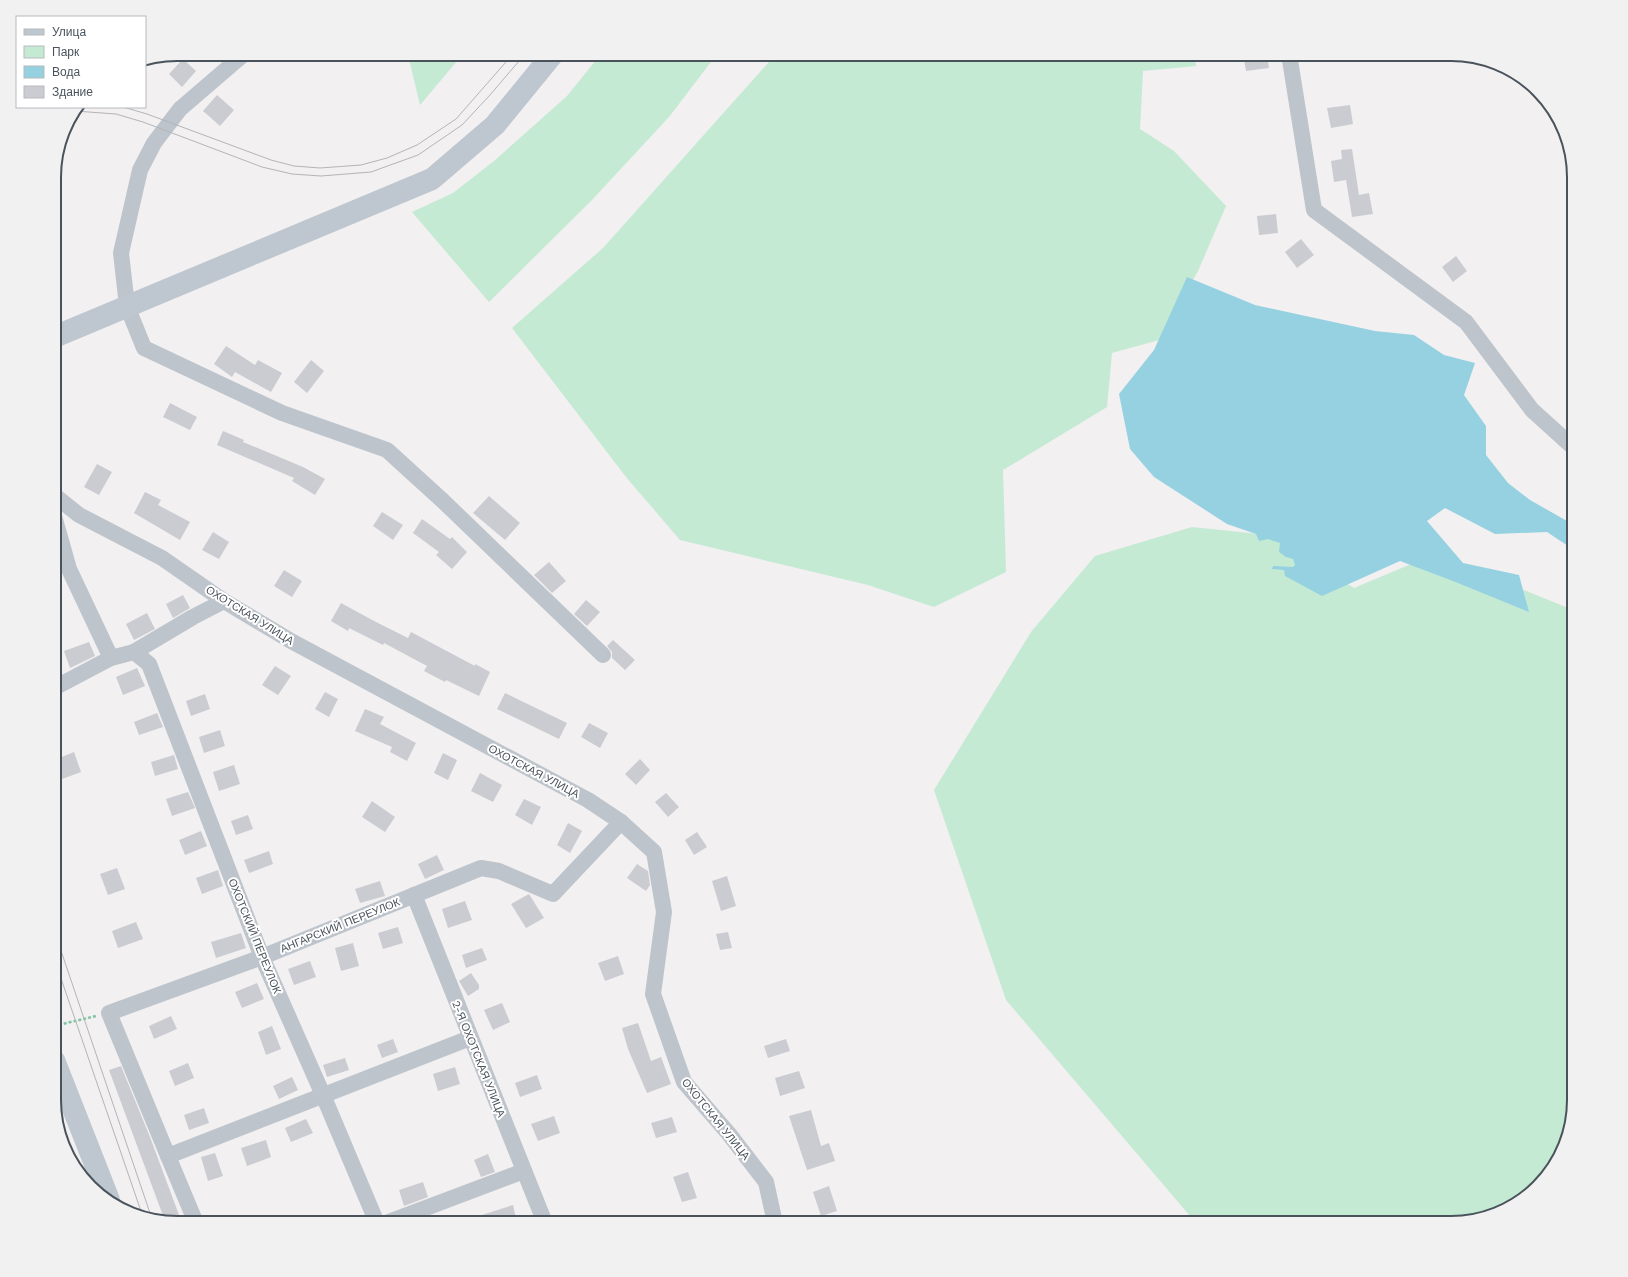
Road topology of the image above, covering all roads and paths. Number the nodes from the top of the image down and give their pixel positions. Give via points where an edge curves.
1 (236, 61) edge
2 (547, 61) edge
3 (1290, 61) edge
4 (127, 306) junction
5 (61, 334) edge
6 (1567, 442) edge
7 (61, 501) edge
8 (61, 541) edge
9 (224, 601) junction
10 (134, 652) junction
11 (603, 656) dead end
12 (111, 658) junction
13 (61, 684) edge
14 (621, 822) junction
15 (414, 895) junction
16 (262, 957) junction
17 (109, 1013) junction
18 (61, 1024) edge
19 (470, 1038) junction
20 (61, 1078) edge
21 (323, 1095) junction
22 (168, 1156) junction
23 (524, 1171) junction
24 (106, 1192) edge
25 (193, 1216) edge
26 (374, 1216) edge
27 (405, 1216) edge
28 (542, 1216) edge
29 (774, 1216) edge

1 - 4 street via 180,110 154,143 140,170 121,253
2 - 4 main road via 496,125 432,179
3 - 6 street via 1314,210 1466,322 1532,410
4 - 5 main road
4 - 11 street via 144,348 282,413 387,450
7 - 9 street, ОХОТСКАЯ УЛИЦА via 79,515 162,558
8 - 12 street via 69,569
9 - 10 street
9 - 14 street, ОХОТСКАЯ УЛИЦА via 291,641 588,800
10 - 12 street
10 - 16 street, ОХОТСКИЙ ПЕРЕУЛОК via 149,664
12 - 13 street
14 - 15 street, АНГАРСКИЙ ПЕРЕУЛОК via 553,894 499,871 481,868
14 - 29 street, ОХОТСКАЯ УЛИЦА via 654,852 664,912 653,994 684,1082 766,1182
15 - 16 street, АНГАРСКИЙ ПЕРЕУЛОК
15 - 19 street, 2-Я ОХОТСКАЯ УЛИЦА
16 - 17 street, АНГАРСКИЙ ПЕРЕУЛОК
16 - 21 street, ОХОТСКИЙ ПЕРЕУЛОК
17 - 18 path
17 - 22 street
19 - 21 street
19 - 23 street, 2-Я ОХОТСКАЯ УЛИЦА
20 - 24 main road
21 - 22 street
21 - 26 street, ОХОТСКИЙ ПЕРЕУЛОК
22 - 25 street
23 - 27 street
23 - 28 street, 2-Я ОХОТСКАЯ УЛИЦА

